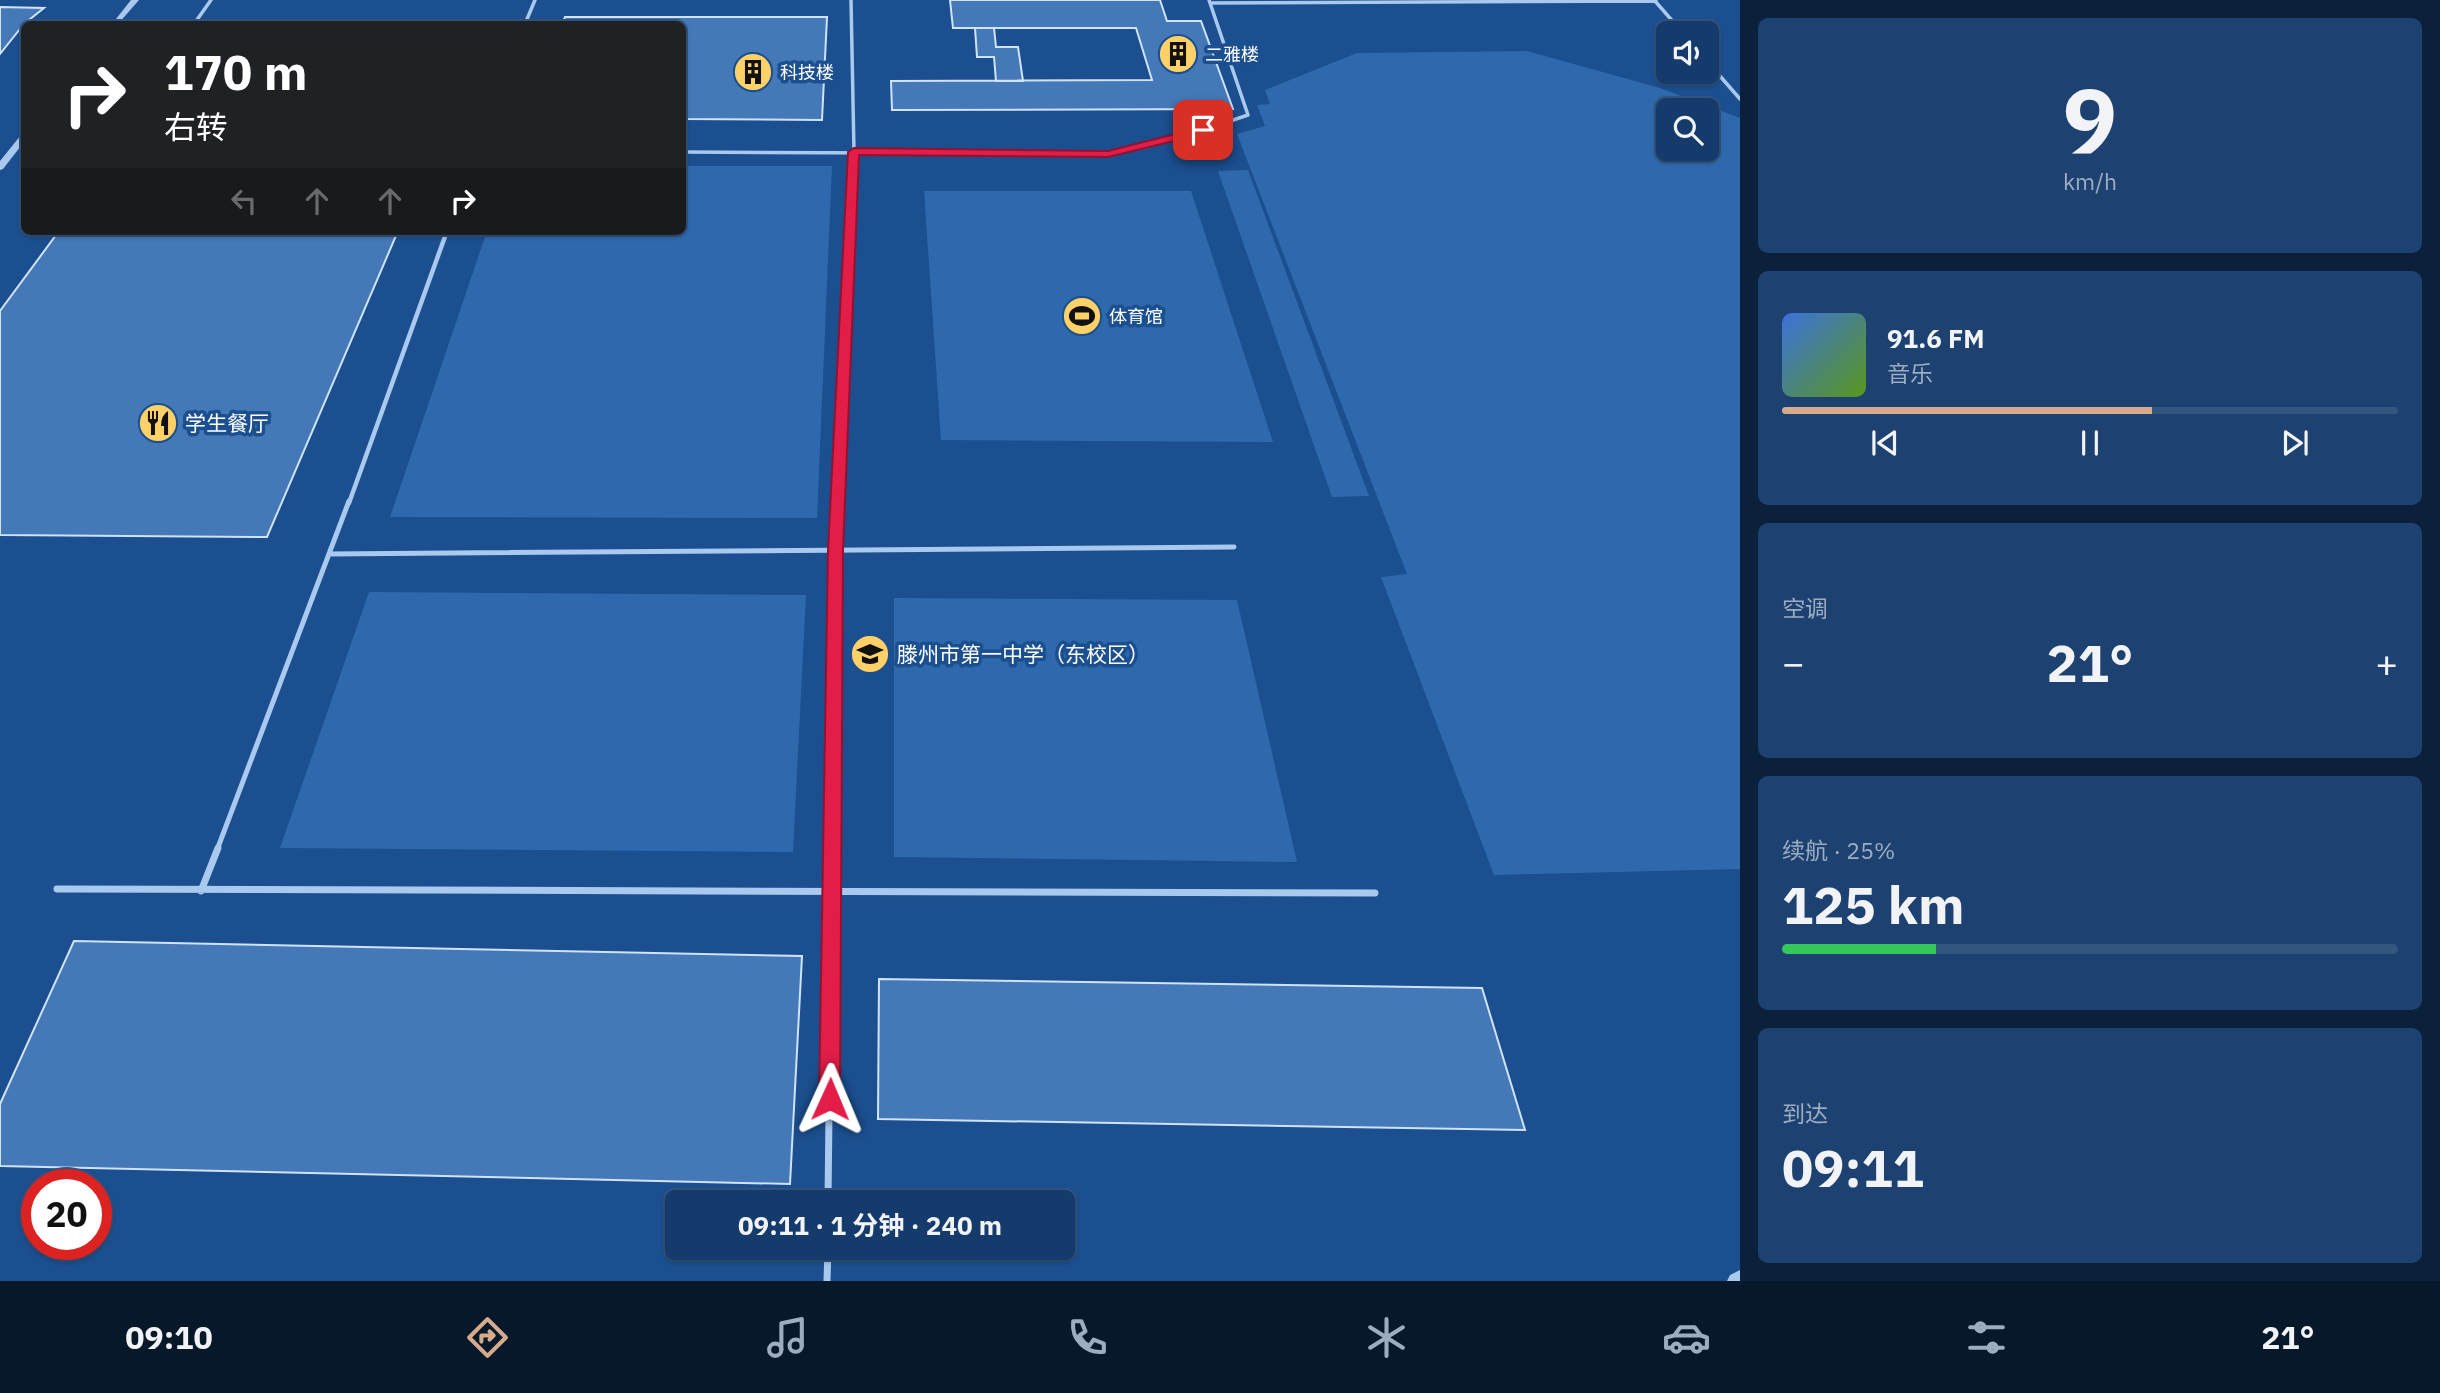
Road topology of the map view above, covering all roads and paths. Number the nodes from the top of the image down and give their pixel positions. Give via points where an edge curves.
1 (135, 0) edge
2 (211, 0) edge
3 (535, 0) edge
4 (851, 0) edge
5 (1655, 1) edge
6 (1209, 2) edge
7 (118, 21) edge
8 (196, 21) edge
9 (527, 21) edge
10 (1672, 21) edge
11 (1719, 75) edge
12 (1740, 99) edge
13 (21, 141) edge
14 (686, 152) edge
15 (854, 152) junction
16 (0, 167) edge
17 (446, 235) edge
18 (1234, 547) dead end
19 (836, 550) junction
20 (330, 554) junction
21 (57, 889) dead end
22 (201, 891) junction
23 (1375, 893) dead end
24 (832, 894) junction
25 (828, 1190) edge
26 (828, 1260) edge
27 (827, 1281) edge

1 - 7 street
2 - 8 lane
3 - 9 lane
4 - 15 lane
5 - 6 lane
5 - 10 lane
6 - 15 lane via 1248,115 1180,138 1108,154
11 - 12 lane
13 - 16 street
14 - 15 lane
15 - 19 lane
17 - 20 lane
18 - 19 lane
19 - 20 lane
19 - 24 lane
20 - 22 lane
21 - 22 lane
22 - 24 lane
23 - 24 lane
24 - 25 lane
26 - 27 lane

